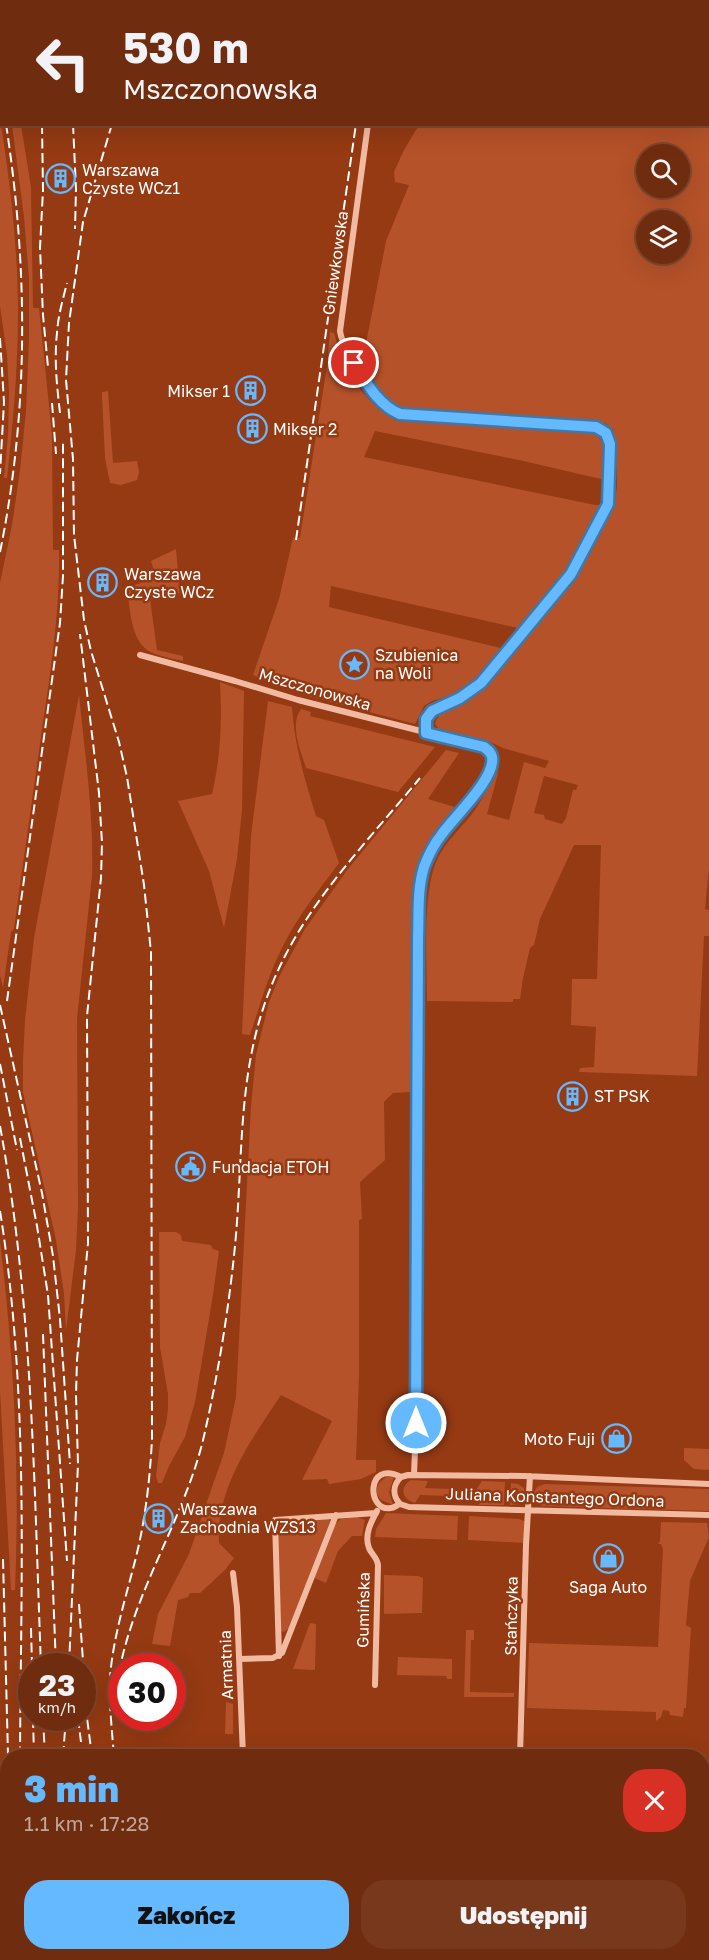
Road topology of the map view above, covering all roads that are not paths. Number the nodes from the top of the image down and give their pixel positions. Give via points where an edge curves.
1 (368, 126) edge
2 (140, 655) dead end
3 (426, 733) junction
4 (414, 1475) junction
5 (530, 1476) junction
6 (401, 1477) junction
7 (709, 1484) edge
8 (400, 1504) junction
9 (381, 1506) junction
10 (528, 1510) junction
11 (376, 1513) junction
12 (336, 1515) junction
13 (709, 1515) edge
14 (233, 1573) dead end
15 (279, 1656) junction
16 (240, 1659) junction
17 (375, 1685) dead end
18 (243, 1749) edge
19 (520, 1749) edge

1 - 3 street, Gniewkowska via 340,331 349,355 378,399 393,411 410,416 596,427 606,433 610,444 608,504 571,574 481,683 432,711 426,719
2 - 3 street, Mszczonowska
3 - 4 street, Mszczonowska via 484,747 492,754 492,765 432,850 420,894
4 - 5 street, Juliana Konstantego Ordona
4 - 6 street, Juliana Konstantego Ordona
5 - 7 street, Juliana Konstantego Ordona
5 - 10 street, Stańczyka
6 - 8 street via 394,1492
6 - 9 street, Juliana Konstantego Ordona via 394,1473 378,1477 373,1495
8 - 9 street, Juliana Konstantego Ordona via 391,1508
8 - 10 street, Juliana Konstantego Ordona
9 - 11 street, Gumińska
10 - 13 street, Juliana Konstantego Ordona
10 - 19 street, Stańczyka
11 - 12 street
11 - 17 street, Gumińska via 367,1536 378,1565
12 - 15 street
12 - 15 street via 274,1520
14 - 16 street, Armatnia
15 - 16 street
16 - 18 street, Armatnia

